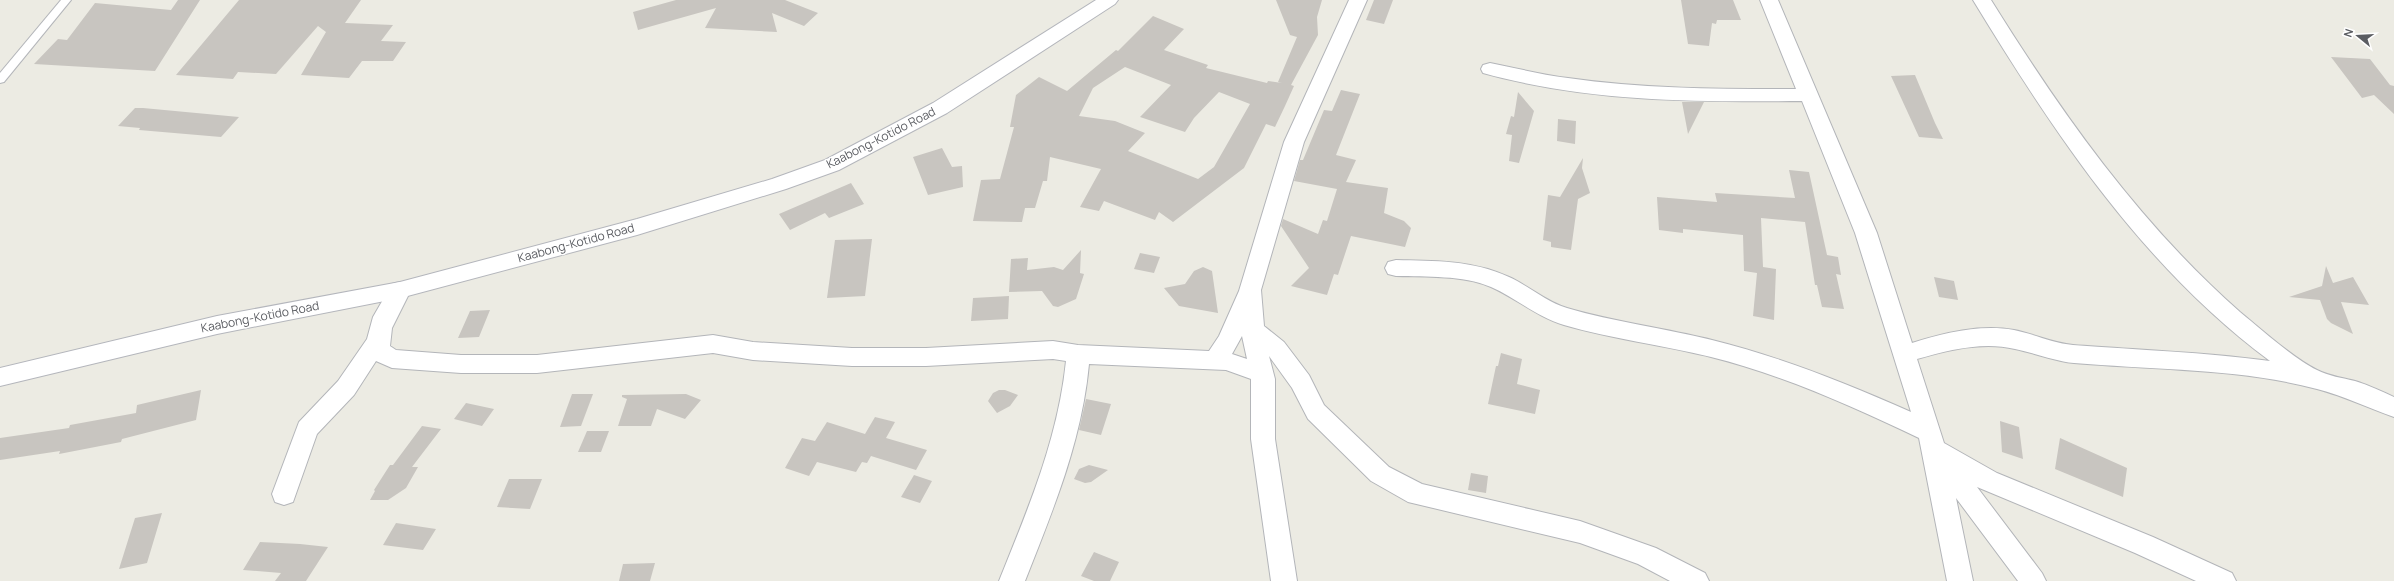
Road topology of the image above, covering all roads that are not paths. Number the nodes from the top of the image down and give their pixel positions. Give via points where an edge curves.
1 (66, 0) edge
2 (1109, 0) edge
3 (1358, 0) edge
4 (1769, 0) edge
5 (1982, 0) edge
6 (1490, 69) dead end
7 (0, 80) edge
8 (1809, 95) junction
9 (1396, 268) dead end
10 (400, 290) junction
11 (1250, 290) junction
12 (1252, 329) junction
13 (377, 342) junction
14 (1078, 354) junction
15 (1905, 354) junction
16 (1216, 360) junction
17 (1262, 373) junction
18 (2308, 376) junction
19 (0, 378) edge
20 (2394, 407) edge
21 (1932, 440) junction
22 (284, 494) dead end
23 (1012, 581) edge
24 (1284, 581) edge
25 (1696, 581) edge
26 (1960, 581) edge
27 (2033, 581) edge
28 (2223, 581) edge

1 - 7 lane
2 - 10 street, Kaabong-Kotido Road via 940,108 832,165 645,225
3 - 11 street via 1294,142
4 - 8 street
5 - 18 street via 2018,61 2080,151 2171,260 2244,329
6 - 8 street via 1578,86 1645,92 1718,96
8 - 15 street via 1866,233
9 - 21 street via 1466,272 1499,281 1562,315 1598,326 1733,354 1870,403
10 - 13 street via 382,323
10 - 19 street, Kaabong-Kotido Road via 217,325
11 - 12 street
11 - 16 street via 1229,339
12 - 17 street
12 - 25 street via 1276,348 1301,382 1316,412 1380,474 1417,494 1580,532 1647,556
13 - 14 street via 378,350 392,359 461,364 537,364 713,344 753,351 852,357 926,357 1053,350
13 - 22 street via 346,388 307,428
14 - 16 street
14 - 23 street via 1069,426 1059,462
15 - 18 street via 1966,339 2006,338 2063,354 2211,362
15 - 21 street
16 - 17 street via 1245,366
17 - 24 street via 1264,439
18 - 20 street via 2365,393
21 - 26 street
21 - 27 street
21 - 28 street via 1988,481 2144,545

